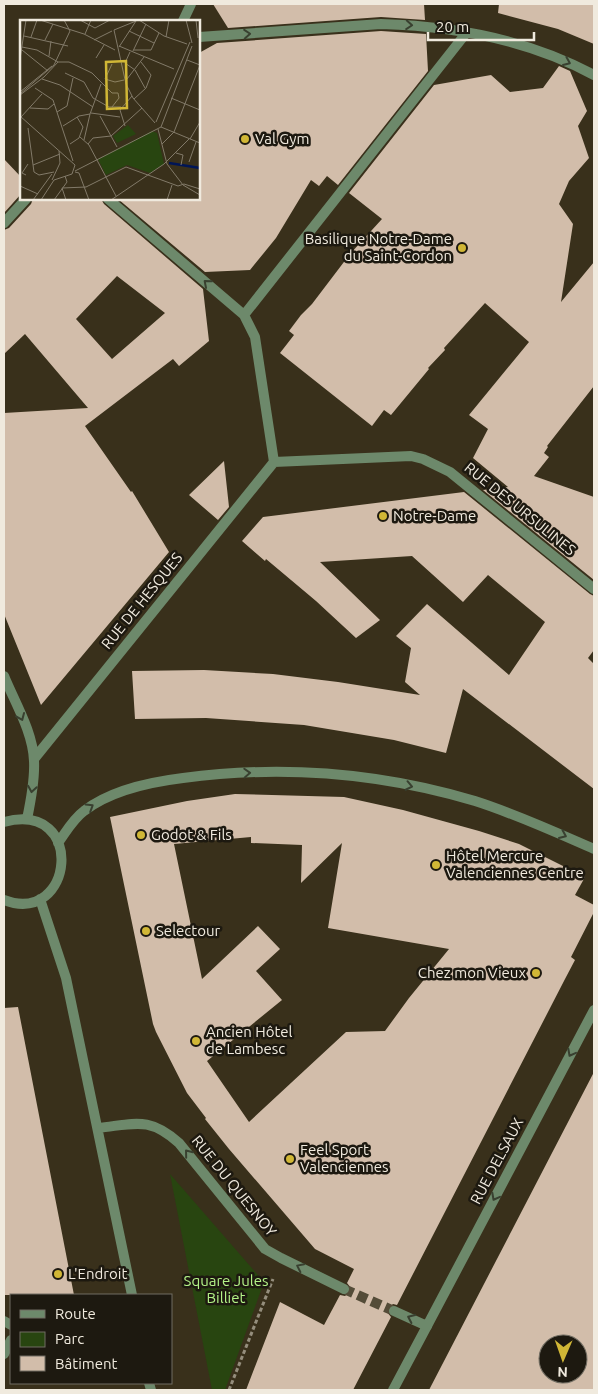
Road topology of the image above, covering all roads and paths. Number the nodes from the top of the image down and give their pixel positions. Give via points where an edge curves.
1 (191, 4) edge
2 (183, 20) edge
3 (466, 32) junction
4 (200, 38) edge
5 (594, 75) edge
6 (25, 200) edge
7 (109, 200) edge
8 (4, 223) edge
9 (244, 315) junction
10 (274, 462) junction
11 (594, 589) edge
12 (4, 676) edge
13 (34, 759) junction
14 (27, 819) junction
15 (4, 822) edge
16 (58, 843) junction
17 (594, 849) edge
18 (40, 899) junction
19 (4, 900) edge
20 (594, 1010) edge
21 (98, 1128) junction
22 (281, 1258) junction
23 (344, 1289) tunnel mouth
24 (132, 1294) edge
25 (394, 1311) tunnel mouth
26 (427, 1326) junction
27 (10, 1342) edge
28 (4, 1354) edge
29 (229, 1390) edge
30 (393, 1390) edge

1 - 2 street
4 -> 3 street via 381,24
3 -> 5 street via 532,49
3 - 9 street
6 - 8 street
9 -> 7 street
9 - 10 street via 255,337
10 - 11 street, RUE DES URSULINES via 411,456 424,459 450,472
10 - 13 street, RUE DE HESQUES
12 -> 13 street via 28,735
13 -> 14 street
14 - 15 street
14 - 16 street via 48,829
16 -> 17 street via 84,810 117,794 177,779 274,772 334,774 445,794 499,809
16 - 18 street via 61,872 54,887
18 - 19 street via 23,903
18 - 21 street via 66,978
20 -> 26 street, RUE DELSAUX
22 -> 21 street, RUE DU QUESNOY via 265,1249 179,1142 167,1132 139,1123
21 - 24 street
23 -> 22 street, RUE DU QUESNOY
22 - 29 path
26 -> 25 street
26 - 30 street, RUE DELSAUX
27 - 28 street

